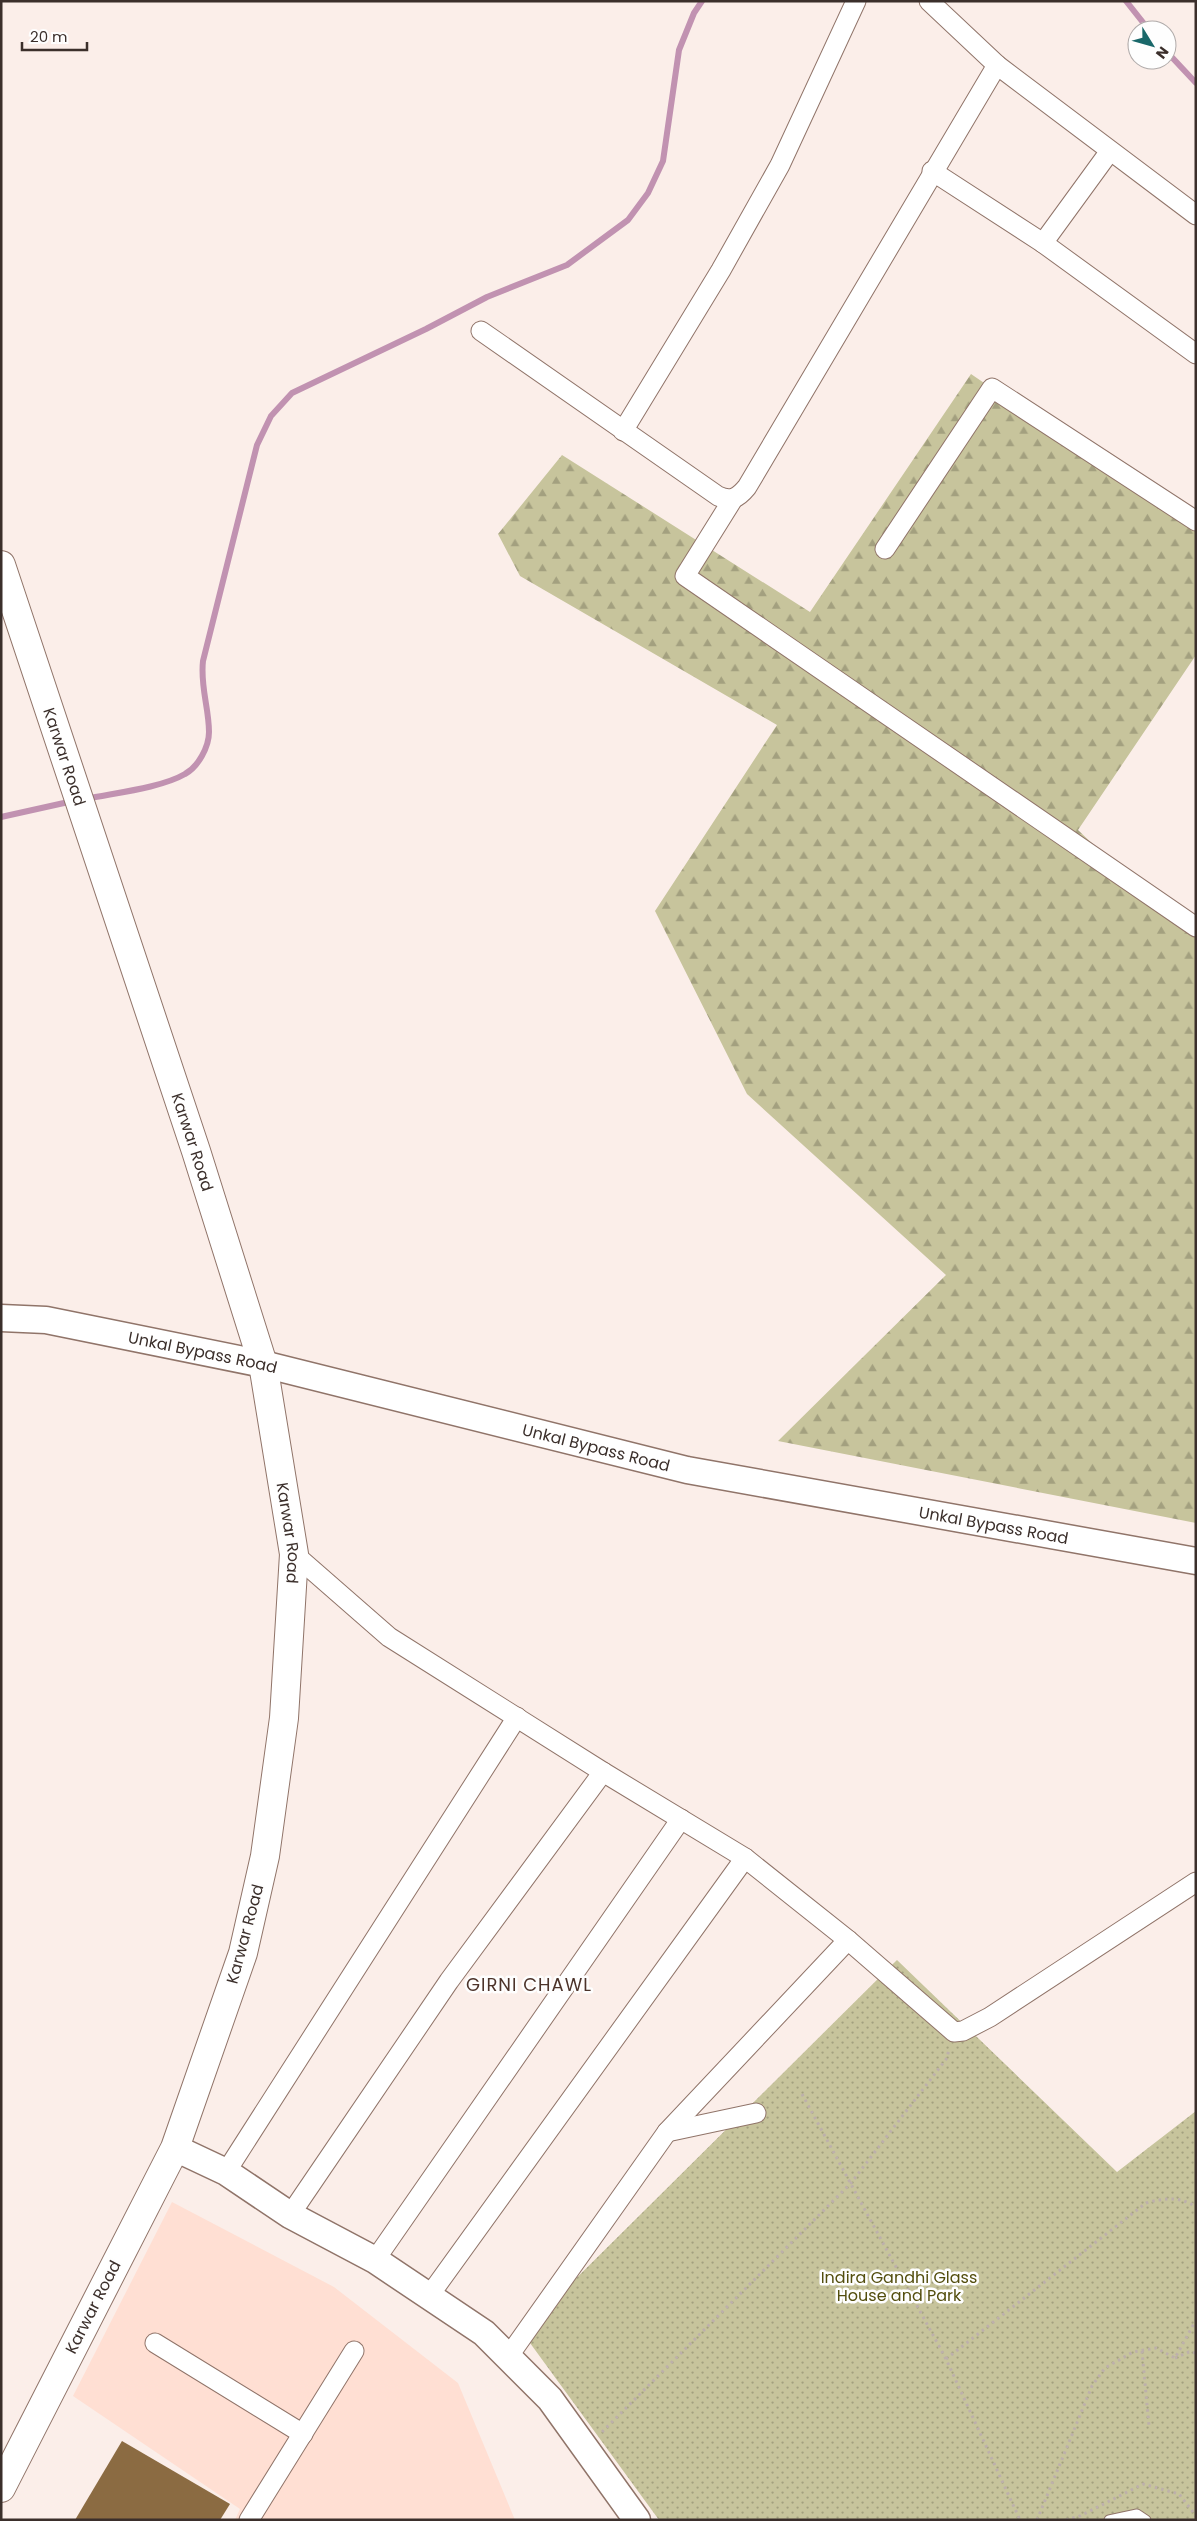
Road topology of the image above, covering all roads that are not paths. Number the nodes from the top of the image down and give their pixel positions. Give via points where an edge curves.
1 (856, 1) edge
2 (929, 1) edge
3 (997, 64) junction
4 (1110, 151) junction
5 (932, 171) junction
6 (1196, 215) edge
7 (1043, 243) junction
8 (481, 331) dead end
9 (1196, 354) edge
10 (623, 431) junction
11 (733, 500) junction
12 (1196, 521) edge
13 (885, 549) dead end
14 (1, 565) edge
15 (1196, 927) edge
16 (1, 1318) edge
17 (263, 1364) junction
18 (294, 1554) junction
19 (1196, 1560) edge
20 (517, 1717) junction
21 (603, 1772) junction
22 (681, 1819) junction
23 (745, 1858) junction
24 (1196, 1882) edge
25 (848, 1940) junction
26 (756, 2112) dead end
27 (667, 2132) junction
28 (175, 2148) junction
29 (226, 2172) junction
30 (290, 2215) junction
31 (375, 2260) junction
32 (430, 2296) junction
33 (155, 2343) dead end
34 (354, 2351) dead end
35 (508, 2357) junction
36 (303, 2434) junction
37 (1, 2488) edge
38 (248, 2520) edge
39 (637, 2520) edge
40 (1109, 2520) edge
41 (1146, 2520) edge

1 - 10 street via 780,165 721,270
2 - 3 street
3 - 4 street
3 - 5 street
4 - 6 street
4 - 7 street
5 - 7 street
5 - 11 street via 747,487
7 - 9 street
8 - 10 street
10 - 11 street via 718,496
11 - 15 street via 685,576
12 - 13 street via 992,388
14 - 17 highway, Karwar Road via 196,1151
16 - 17 main road, Unkal Bypass Road via 46,1320
17 - 18 highway, Karwar Road
17 - 19 main road, Unkal Bypass Road via 687,1470
18 - 20 street via 388,1637
18 - 28 highway, Karwar Road via 284,1718 265,1856 243,1953
20 - 21 street
20 - 29 street
21 - 22 street
21 - 30 street via 449,1981
22 - 23 street
22 - 31 street
23 - 25 street
23 - 32 street
24 - 25 street via 990,2017 963,2031 954,2032
25 - 27 street
26 - 27 street
27 - 35 street
28 - 29 main road
28 - 37 highway, Karwar Road
29 - 30 main road
30 - 31 main road
31 - 32 main road
32 - 35 main road via 484,2333
33 - 36 street
34 - 36 street
35 - 39 main road via 550,2399
36 - 38 street
40 - 41 lane via 1137,2514

